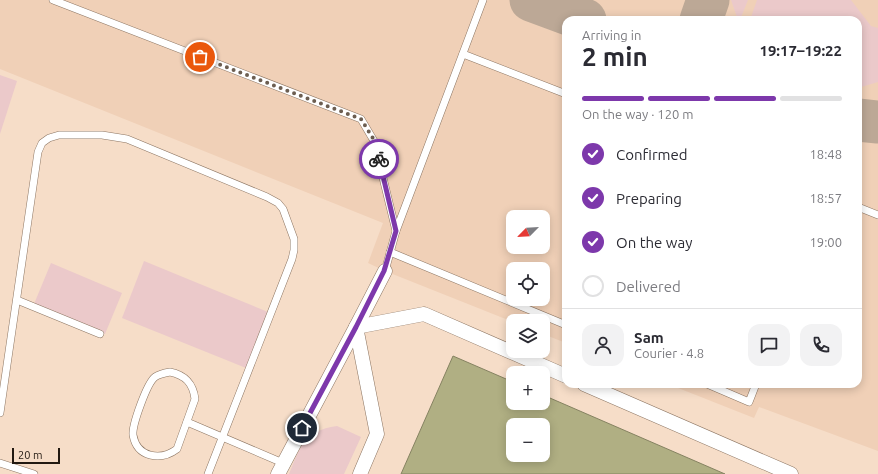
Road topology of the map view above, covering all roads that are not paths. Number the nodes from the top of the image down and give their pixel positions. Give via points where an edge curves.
1 (53, 0) edge
2 (483, 0) edge
3 (463, 54) junction
4 (562, 92) edge
5 (862, 209) edge
6 (878, 215) edge
7 (396, 231) junction
8 (390, 252) junction
9 (384, 271) joint
10 (17, 300) junction
11 (562, 323) edge
12 (356, 327) junction
13 (100, 334) dead end
14 (562, 374) edge
15 (593, 388) edge
16 (716, 388) edge
17 (754, 388) edge
18 (0, 413) edge
19 (187, 422) junction
20 (222, 437) junction
21 (0, 463) edge
22 (281, 468) edge
23 (34, 474) edge
24 (208, 474) edge
25 (360, 474) edge
26 (791, 474) edge

1 - 7 lane via 361,119 374,140
2 - 3 lane
3 - 4 lane
3 - 7 lane
5 - 6 lane
7 - 8 lane
8 - 9 lane
8 - 11 lane
9 - 12 street
10 - 13 lane
10 - 18 lane
10 - 20 lane via 38,152 42,143 49,138 59,135 102,135 127,139 278,203 284,210 294,239 294,250
12 - 14 street via 424,314
12 - 22 street
12 - 25 street via 377,434
15 - 26 street
16 - 17 lane via 749,402
19 - 19 lane via 195,399 191,383 178,373 162,373 154,377 149,383 134,426 134,438 140,449 154,456 170,454 177,449
19 - 20 lane
20 - 22 lane
20 - 24 lane
21 - 23 lane

